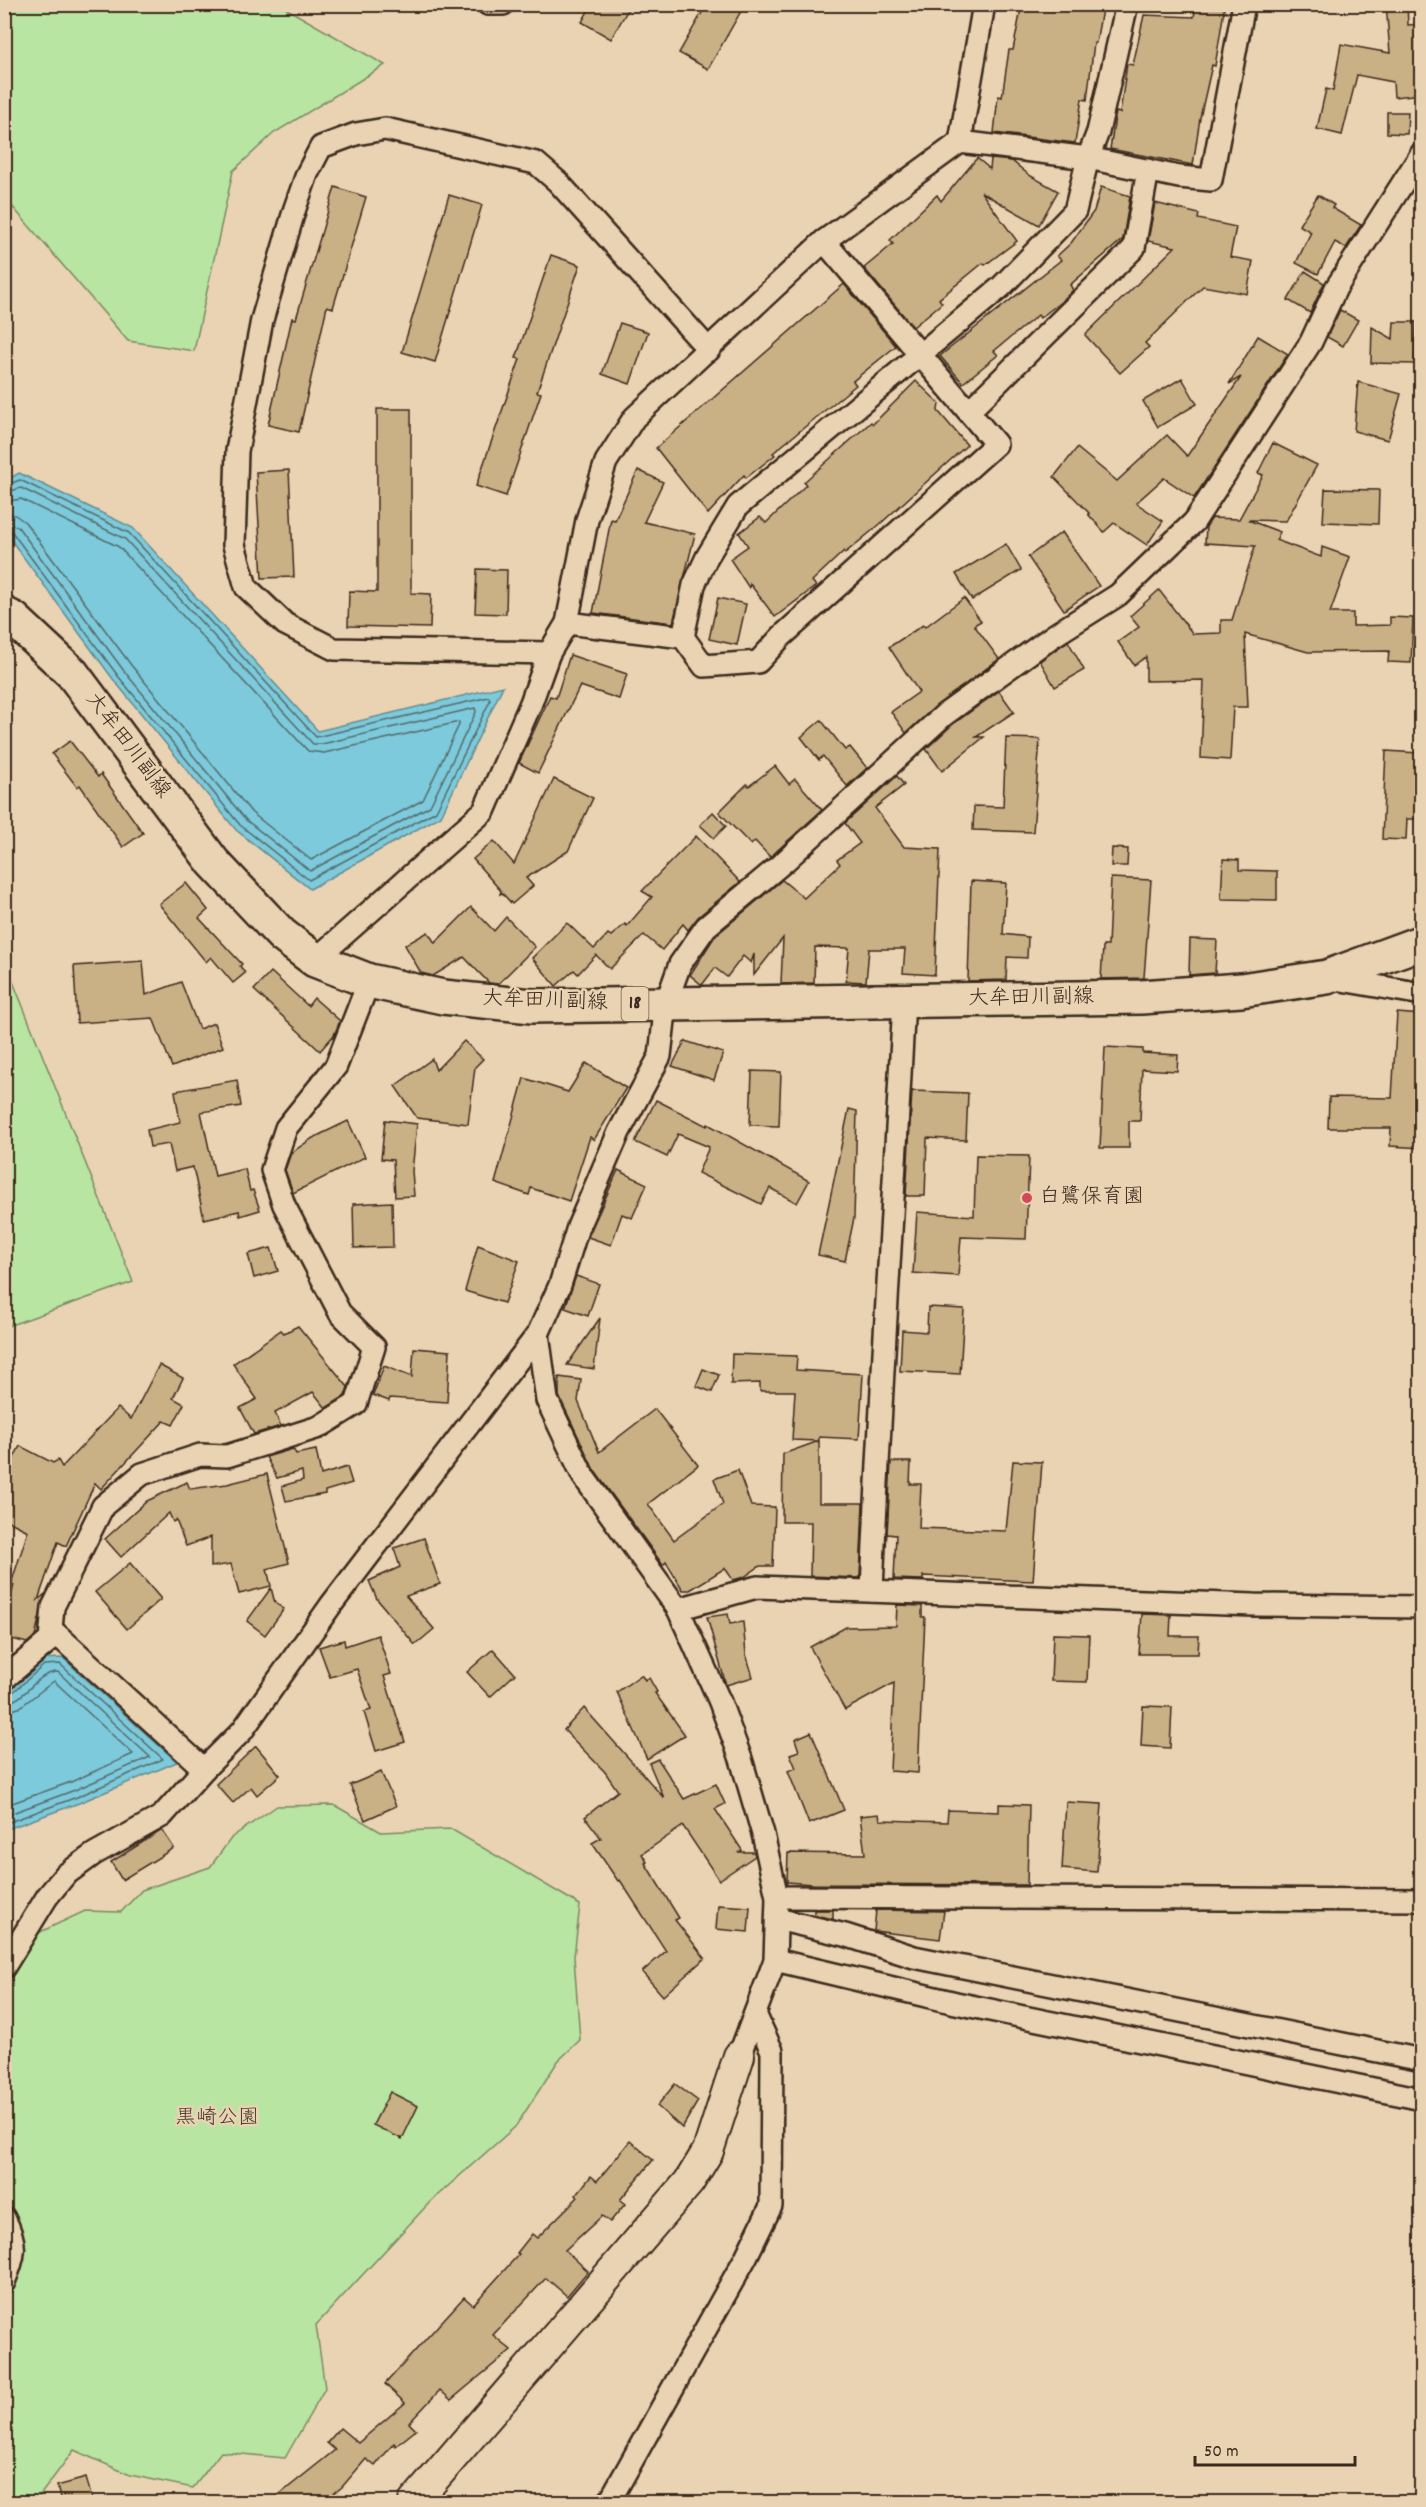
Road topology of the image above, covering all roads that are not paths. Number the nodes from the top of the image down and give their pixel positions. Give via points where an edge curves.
1 (488, 4) edge
2 (503, 4) edge
3 (984, 4) edge
4 (1127, 4) edge
5 (1244, 4) edge
6 (960, 142) junction
7 (1422, 153) edge
8 (1088, 158) junction
9 (1148, 170) junction
10 (824, 241) junction
11 (709, 350) junction
12 (919, 355) junction
13 (969, 411) junction
14 (4, 614) edge
15 (567, 623) junction
16 (683, 637) junction
17 (549, 653) junction
18 (1422, 942) edge
19 (315, 960) junction
20 (1327, 977) junction
21 (369, 981) junction
22 (1422, 994) edge
23 (904, 1000) junction
24 (666, 1003) junction
25 (538, 1334) junction
26 (872, 1592) junction
27 (1422, 1607) edge
28 (678, 1609) junction
29 (51, 1629) junction
30 (4, 1679) edge
31 (204, 1769) junction
32 (777, 1897) junction
33 (1422, 1900) edge
34 (777, 1919) junction
35 (25, 1932) junction
36 (4, 1938) edge
37 (775, 1960) junction
38 (4, 1967) edge
39 (754, 2014) junction
40 (739, 2056) joint
41 (1422, 2060) edge
42 (1422, 2099) edge
43 (4, 2218) edge
44 (4, 2282) edge
45 (414, 2502) edge
46 (609, 2502) edge

1 - 2 street
3 - 6 street
4 - 8 street via 1098,132
5 - 9 street via 1211,180
6 - 8 street
6 - 10 street
7 - 24 street via 1336,288 1311,342 1194,522 1118,595 1053,636 944,715 785,861 706,927 680,964
8 - 9 street
8 - 12 street via 1075,211 1001,287
9 - 13 street via 1134,248
10 - 11 street
10 - 12 street
11 - 15 street via 634,418 606,462 587,520
11 - 17 street via 558,182 536,163 385,129 356,134 321,147 307,174 262,320 237,451 234,545 246,587 285,624 334,649
12 - 13 street
12 - 16 street via 738,506 694,585
13 - 16 street via 996,444 758,662 704,666
14 - 19 main road, 大牟田川副線 / 18 via 72,673 213,862 282,935
15 - 16 street
15 - 17 street
17 - 19 street via 484,811
18 - 20 main road, 大牟田川副線 / 18
19 - 21 main road, 大牟田川副線 / 18
20 - 22 street
20 - 23 main road, 大牟田川副線 / 18 via 1241,990 1141,997
21 - 24 main road, 大牟田川副線 / 18 via 443,997 532,1006
21 - 29 street via 336,1066 286,1128 272,1170 284,1205 340,1313 374,1347 356,1404 319,1427 227,1456 200,1455 142,1474 103,1506 53,1607
23 - 24 main road, 大牟田川副線 / 18
23 - 26 street
24 - 25 street via 660,1056 619,1132
25 - 28 street via 547,1400 583,1476
25 - 31 street via 331,1605 242,1731
26 - 27 street
26 - 28 street via 757,1587
28 - 32 street via 741,1759
29 - 30 street via 50,1640
29 - 31 street
31 - 35 street via 162,1816 94,1854 66,1875
32 - 33 street
32 - 34 street
34 - 37 street
34 - 41 street via 914,1957
35 - 36 street
35 - 38 street
37 - 39 street
37 - 42 street via 957,2003
39 - 40 street
39 - 46 street via 772,2051 771,2206
40 - 45 street via 708,2151 689,2182
43 - 44 street via 15,2238

